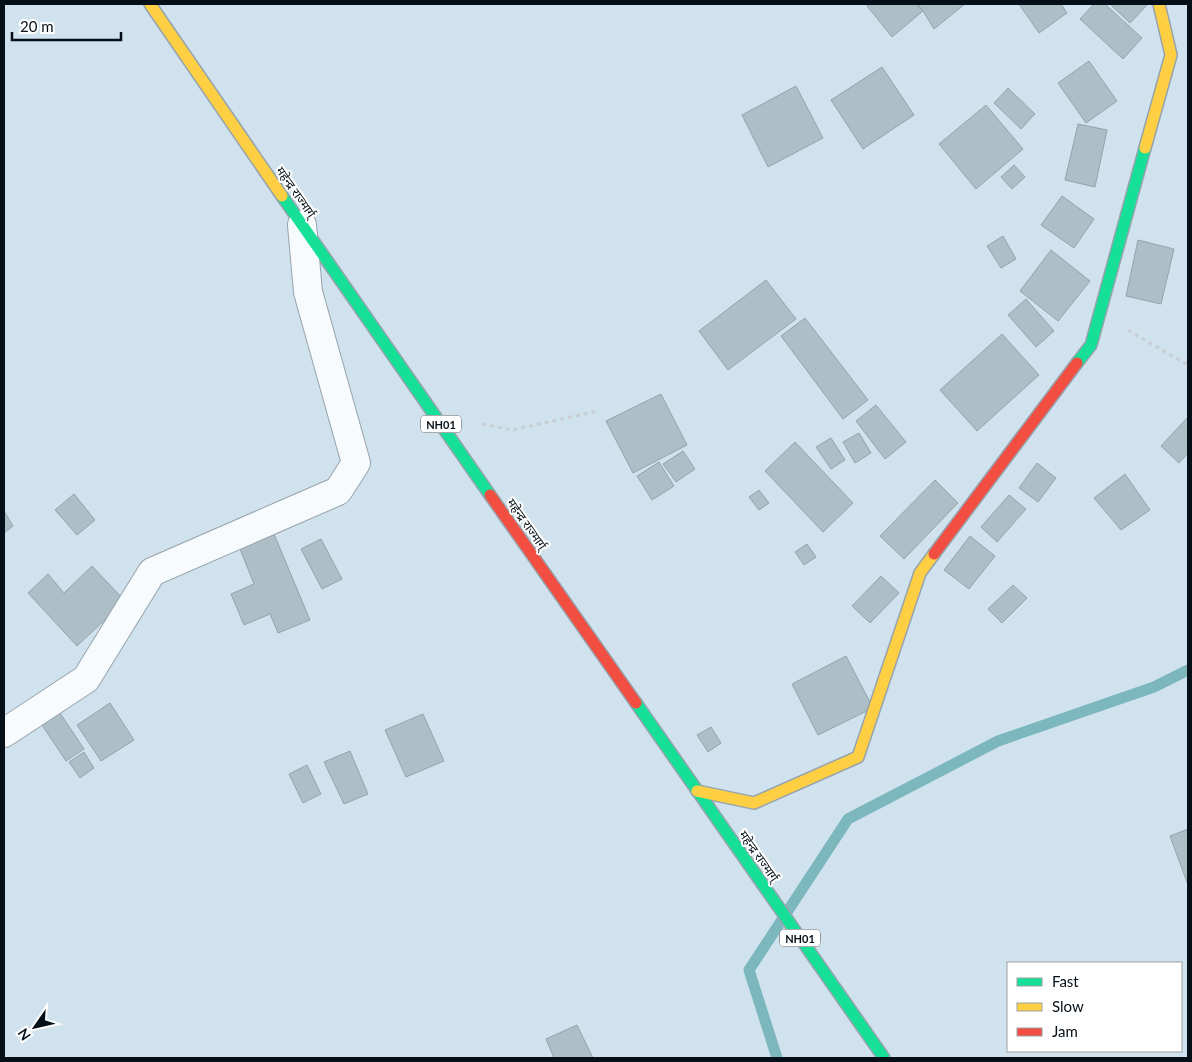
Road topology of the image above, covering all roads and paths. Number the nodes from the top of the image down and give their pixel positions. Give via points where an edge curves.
1 (150, 4) edge
2 (1159, 4) edge
3 (302, 225) junction
4 (1099, 313) junction
5 (1188, 365) edge
6 (597, 411) dead end
7 (434, 415) junction
8 (4, 733) edge
9 (697, 791) junction
10 (884, 1058) edge

1 - 3 main road, महेन्द्र राज्मार्ग् / NH01
2 - 4 main road via 1171,55
3 - 7 main road, महेन्द्र राज्मार्ग् / NH01
3 - 8 street via 308,292 356,463 338,491 152,572 86,679
4 - 5 path
4 - 9 main road via 1091,345 920,573 858,757 754,803
6 - 7 path via 512,430
7 - 9 main road, महेन्द्र राज्मार्ग् / NH01
9 - 10 main road, महेन्द्र राज्मार्ग् / NH01

